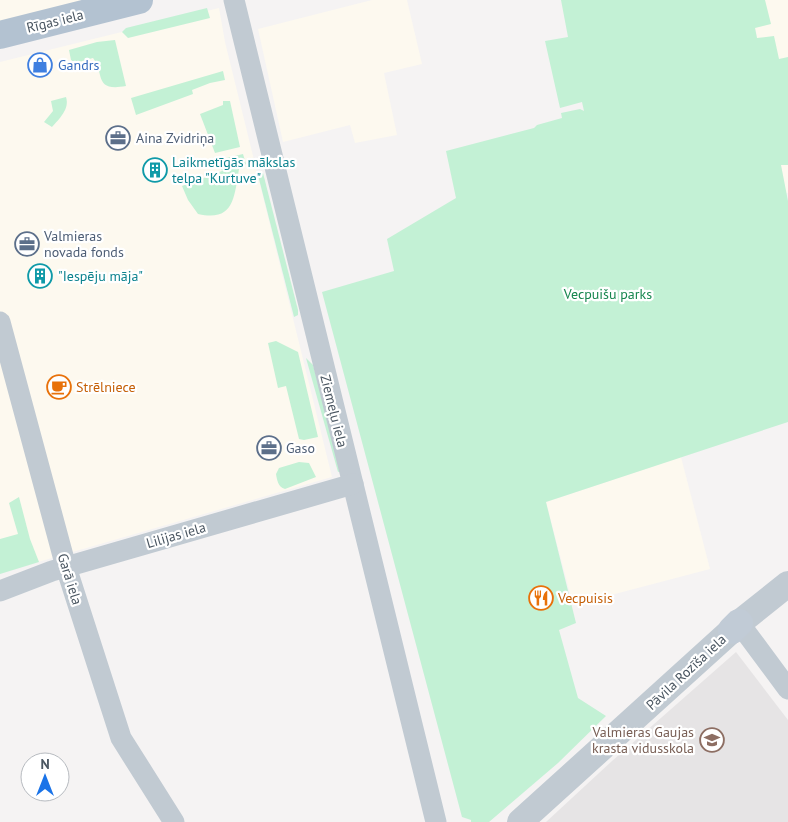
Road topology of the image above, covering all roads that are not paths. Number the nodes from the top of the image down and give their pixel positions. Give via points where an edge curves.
1 (139, 0) edge
2 (234, 0) edge
3 (0, 35) edge
4 (0, 322) edge
5 (353, 486) junction
6 (66, 567) junction
7 (788, 584) edge
8 (0, 591) edge
9 (735, 626) junction
10 (788, 689) edge
11 (174, 822) edge
12 (436, 822) edge
13 (520, 822) edge

1 - 3 main road, Rīgas iela
2 - 5 street, Ziemeļu iela
4 - 6 street, Garā iela
5 - 6 street, Lilijas iela
5 - 12 street, Ziemeļu iela
6 - 8 street, Lilijas iela
6 - 11 street, Garā iela via 121,738
7 - 9 street, Pāvila Rozīša iela
9 - 10 street
9 - 13 street, Pāvila Rozīša iela

